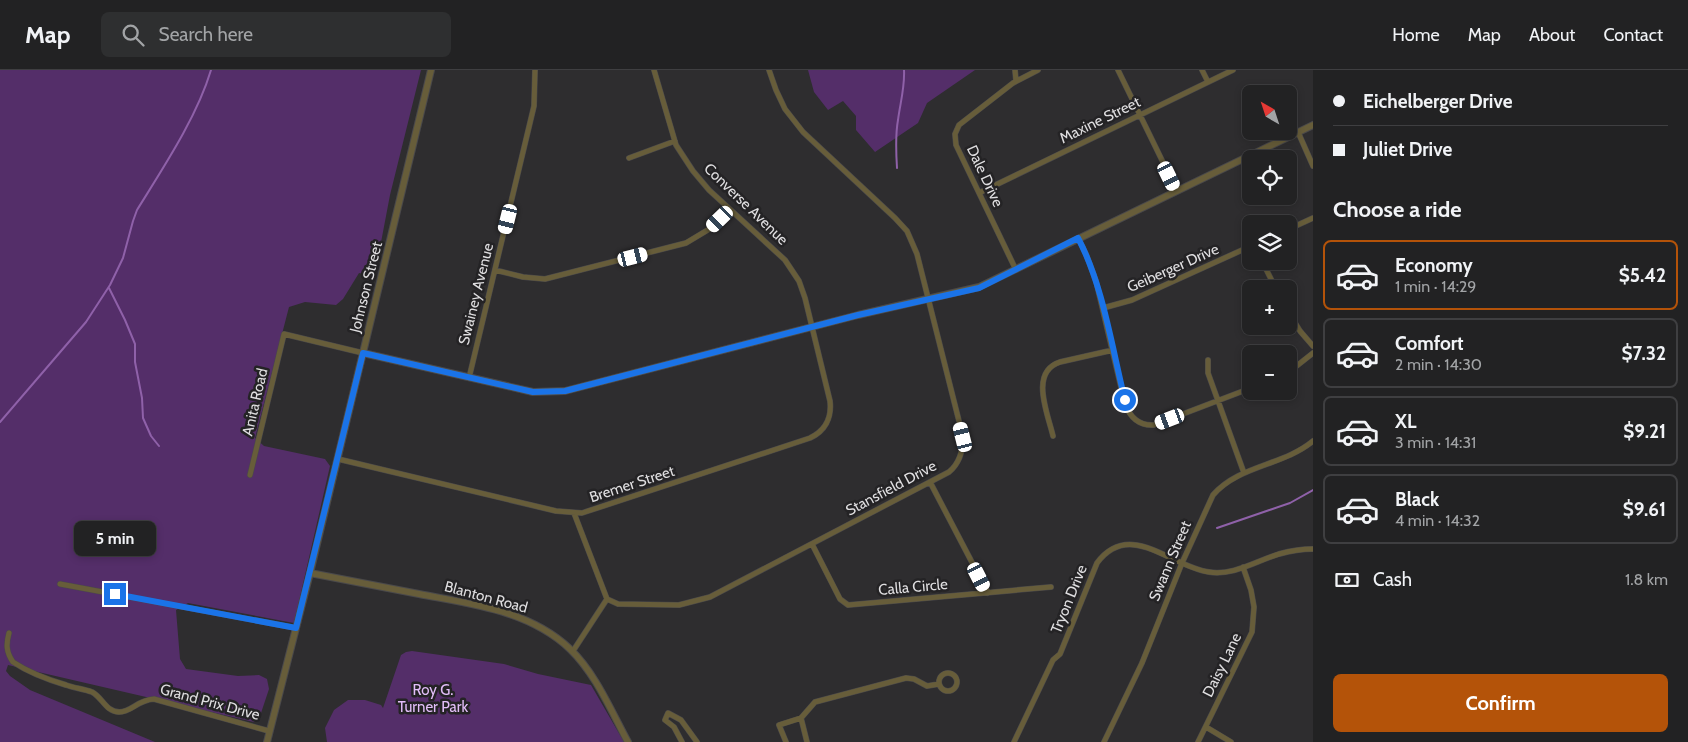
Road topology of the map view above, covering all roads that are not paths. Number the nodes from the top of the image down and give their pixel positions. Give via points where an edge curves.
1 (431, 70) edge
2 (535, 70) edge
3 (654, 70) edge
4 (769, 70) edge
5 (1015, 70) edge
6 (1038, 70) edge
7 (1118, 70) edge
8 (1202, 70) edge
9 (1233, 70) edge
10 (1016, 81) junction
11 (1208, 82) junction
12 (1140, 115) junction
13 (1313, 125) edge
14 (1298, 132) joint
15 (1282, 140) edge
16 (675, 142) junction
17 (629, 158) dead end
18 (1313, 166) edge
19 (1177, 191) junction
20 (979, 193) junction
21 (730, 210) junction
22 (1313, 218) edge
23 (1297, 225) edge
24 (1078, 238) junction
25 (1242, 250) edge
26 (495, 270) junction
27 (1016, 270) junction
28 (930, 300) junction
29 (1103, 308) junction
30 (812, 326) junction
31 (1297, 326) edge
32 (1313, 346) edge
33 (1113, 350) junction
34 (363, 353) junction
35 (1313, 353) edge
36 (1208, 360) dead end
37 (1297, 366) edge
38 (469, 378) junction
39 (1242, 391) edge
40 (1218, 400) junction
41 (1053, 436) dead end
42 (1313, 441) edge
43 (338, 459) junction
44 (1244, 473) junction
45 (250, 475) dead end
46 (930, 482) junction
47 (574, 513) junction
48 (812, 544) junction
49 (1313, 549) edge
50 (1182, 563) junction
51 (1243, 567) junction
52 (310, 573) junction
53 (60, 584) dead end
54 (1051, 587) dead end
55 (988, 593) junction
56 (607, 599) junction
57 (296, 628) junction
58 (9, 633) dead end
59 (572, 651) junction
60 (939, 684) dead end
61 (801, 718) junction
62 (1206, 727) junction
63 (270, 731) junction
64 (267, 742) edge
65 (628, 742) edge
66 (682, 742) edge
67 (696, 742) edge
68 (786, 742) edge
69 (808, 742) edge
70 (1014, 742) edge
71 (1104, 742) edge
72 (1198, 742) edge
73 (1231, 742) edge

1 - 34 street, Johnson Street
2 - 26 street, Swainey Avenue via 534,106
3 - 16 street, Converse Avenue
4 - 28 street, Stansfield Drive via 785,109 802,132 907,231
5 - 10 street
6 - 10 street, Dale Drive
7 - 12 street
8 - 11 street
9 - 11 street, Maxine Street
10 - 20 street, Dale Drive via 956,130 956,144
11 - 12 street, Maxine Street
12 - 19 street
12 - 20 street, Maxine Street
13 - 14 street
14 - 18 street
15 - 19 street
16 - 17 street
16 - 21 street, Converse Avenue via 692,171
19 - 24 street
20 - 27 street, Dale Drive
21 - 26 street via 711,228 686,243 545,279 523,278
21 - 30 street, Converse Avenue via 788,263 803,291
22 - 23 street
24 - 27 street
24 - 29 street via 1092,267
25 - 29 street, Geiberger Drive via 1132,300
26 - 38 street, Swainey Avenue
27 - 28 street via 979,288
28 - 30 street
28 - 46 street, Stansfield Drive via 963,444 956,464 949,472
29 - 33 street
30 - 38 street via 565,391 533,392
30 - 47 street, Bremer Street via 831,408 828,422 816,435 589,512
31 - 32 street
33 - 40 street via 1128,410 1146,426
33 - 41 street via 1056,364 1046,373 1042,390
34 - 38 street
34 - 43 street, Johnson Street
34 - 45 street, Anita Road via 284,334
35 - 37 street
36 - 40 street via 1208,373
39 - 40 street
40 - 44 street
42 - 44 street, Swann Street via 1298,451
43 - 47 street, Bremer Street
43 - 52 street, Johnson Street
44 - 50 street, Swann Street via 1226,482 1213,495
46 - 48 street, Stansfield Drive
46 - 55 street
47 - 56 street
48 - 55 street, Calla Circle via 840,599 848,605
48 - 56 street, Stansfield Drive via 700,601 679,605 618,604
49 - 51 street, Tryon Drive via 1278,555
50 - 51 street, Tryon Drive via 1208,572
50 - 70 street, Tryon Drive via 1134,544 1113,549 1102,557 1094,569 1060,654 1053,660
50 - 71 street, Swann Street via 1142,663
51 - 62 street, Daisy Lane via 1253,596 1254,625
52 - 57 street, Johnson Street
52 - 59 street, Blanton Road via 505,612 540,627
53 - 57 street
54 - 55 street, Calla Circle
56 - 59 street
57 - 63 street, Johnson Street
58 - 63 street, Grand Prix Drive via 7,648 13,662 65,685 91,692 113,711 125,711 144,700 154,699
59 - 65 street, Blanton Road via 594,680
60 - 61 street via 927,686 906,678 815,702
61 - 68 street via 779,725
61 - 69 street
62 - 72 street, Daisy Lane
62 - 73 street
63 - 64 street, Johnson Street
66 - 67 street via 674,727 665,720 668,713 681,720

